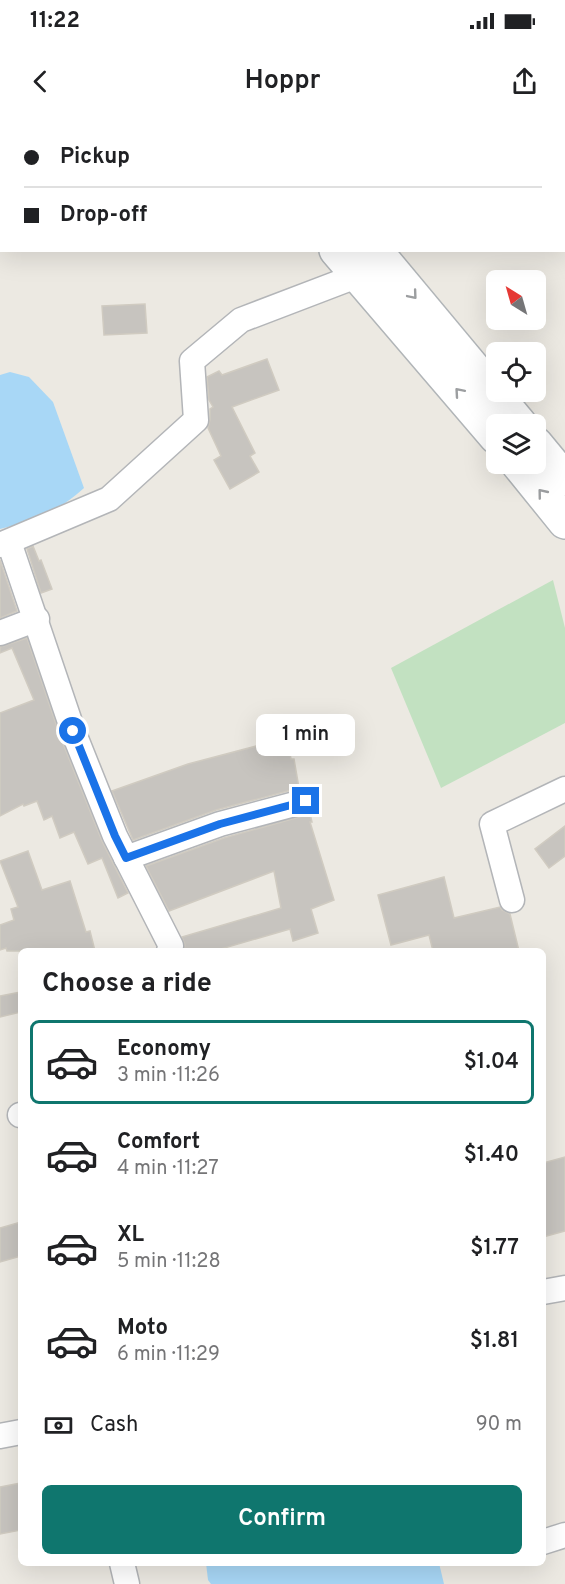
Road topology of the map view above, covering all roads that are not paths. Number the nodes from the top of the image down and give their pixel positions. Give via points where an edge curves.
1 (341, 252) edge
2 (367, 263) edge
3 (510, 414) edge
4 (486, 424) edge
5 (546, 456) edge
6 (526, 474) edge
7 (565, 479) edge
8 (565, 522) edge
9 (5, 543) edge
10 (37, 619) junction
11 (0, 633) edge
12 (565, 789) edge
13 (306, 801) dead end
14 (126, 858) junction
15 (512, 900) dead end
16 (170, 948) edge
17 (565, 1288) edge
18 (546, 1291) edge
19 (18, 1433) edge
20 (0, 1436) edge
21 (565, 1536) edge
22 (546, 1541) edge
23 (123, 1566) edge
24 (127, 1584) edge

1 - 2 main road
2 -> 3 main road
4 -> 2 main road
2 - 9 street via 241,320 192,361 196,420 109,499
5 - 7 main road
8 -> 6 main road
9 - 10 street
10 - 11 street
10 - 14 street via 73,731
12 - 15 street via 492,824
13 - 14 street via 220,824
14 - 16 street
17 - 18 street
19 - 20 street
21 - 22 street
23 - 24 street

